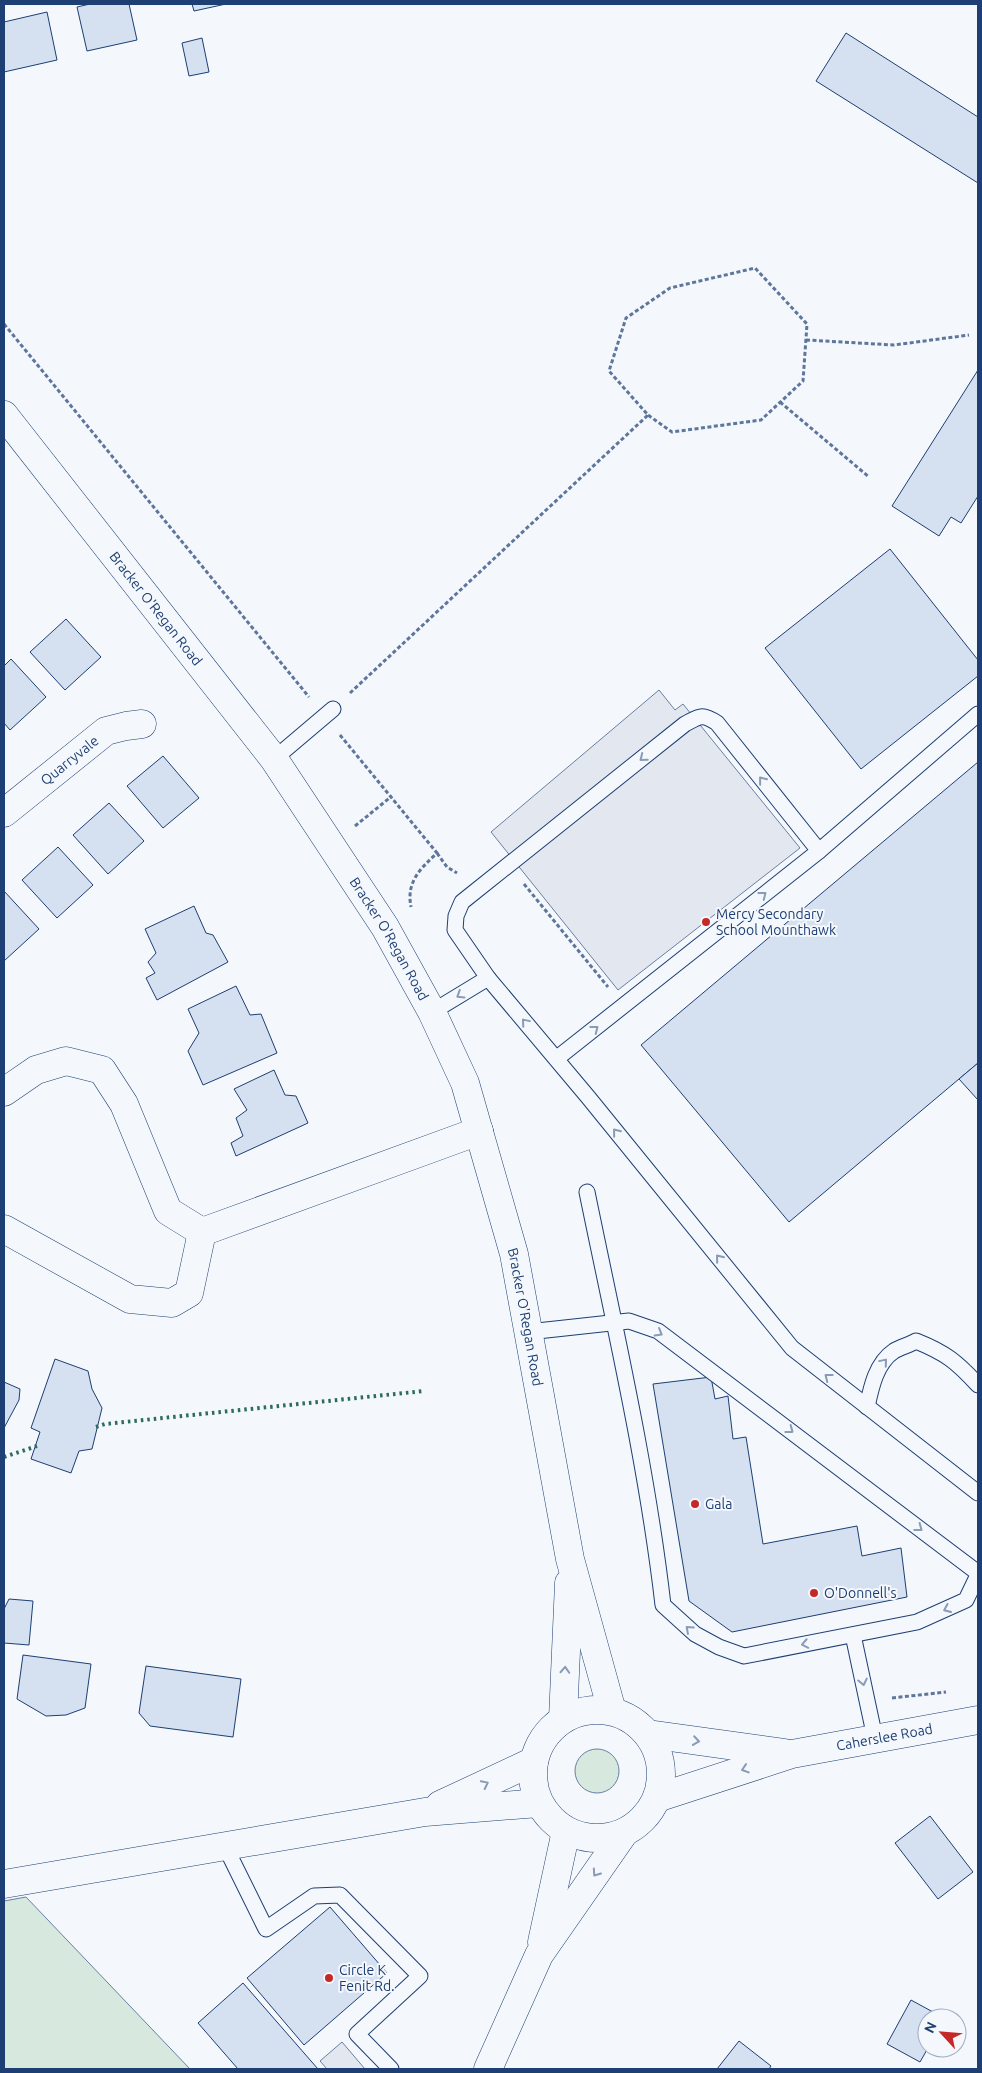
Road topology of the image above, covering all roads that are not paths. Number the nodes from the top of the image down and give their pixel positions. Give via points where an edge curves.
1 (4, 416) edge
2 (329, 712) road end
3 (978, 714) edge
4 (142, 724) dead end
5 (274, 759) junction
6 (4, 813) edge
7 (819, 851) junction
8 (488, 978) junction
9 (432, 1012) junction
10 (556, 1059) junction
11 (4, 1092) edge
12 (479, 1131) junction
13 (587, 1192) dead end
14 (4, 1229) edge
15 (202, 1232) junction
16 (613, 1323) junction
17 (528, 1332) junction
18 (978, 1386) edge
19 (867, 1407) junction
20 (978, 1493) edge
21 (570, 1559) junction
22 (978, 1574) edge
23 (853, 1635) junction
24 (612, 1711) junction
25 (563, 1719) junction
26 (978, 1720) edge
27 (648, 1734) junction
28 (875, 1738) junction
29 (792, 1754) junction
30 (534, 1761) junction
31 (657, 1798) junction
32 (539, 1803) junction
33 (425, 1812) junction
34 (566, 1831) junction
35 (624, 1833) junction
36 (225, 1846) junction
37 (4, 1884) edge
38 (539, 1955) junction
39 (391, 2069) edge
40 (488, 2069) edge

1 - 5 main road, Bracker O'Regan Road
2 - 5 lane
3 - 7 lane
4 - 6 main road, Quarryvale via 106,732
5 - 9 main road, Bracker O'Regan Road via 385,927
7 -> 8 lane via 716,723 701,716 685,724 462,902 455,930
10 -> 7 lane
8 -> 9 lane
10 -> 8 lane
9 - 12 main road, Bracker O'Regan Road via 464,1083
19 -> 10 lane via 792,1348
11 - 15 main road via 36,1070 66,1061 102,1070 124,1104 168,1211
12 - 15 main road
12 - 17 main road, Bracker O'Regan Road via 514,1254
13 - 16 lane
14 - 15 main road via 130,1299 172,1303 190,1293
16 - 17 lane
16 -> 22 lane via 629,1321 658,1331
23 -> 16 lane via 744,1656 695,1634 663,1605 655,1538
17 - 21 main road, Bracker O'Regan Road
19 -> 18 lane via 871,1385 879,1368 893,1352 916,1342 939,1350 960,1365
19 - 20 lane
21 - 24 main road
25 -> 21 main road
22 -> 23 lane via 966,1600 917,1622
23 -> 28 lane
24 - 25 main road via 588,1710
24 - 27 main road via 632,1719
25 - 30 main road via 544,1737
26 - 28 main road, Caherslee Road
27 -> 29 main road, Caherslee Road
27 - 31 main road via 659,1759 662,1776
28 - 29 main road, Caherslee Road
29 -> 31 main road, Caherslee Road
30 - 32 main road via 533,1782
33 -> 30 main road
31 - 35 main road via 643,1819
32 - 33 main road
32 - 34 main road
33 - 36 main road
34 - 35 main road via 584,1838
34 - 38 main road
35 -> 38 main road
36 - 37 main road
36 - 39 lane via 266,1929 314,1896 340,1895 420,1976 357,2034
38 - 40 main road

